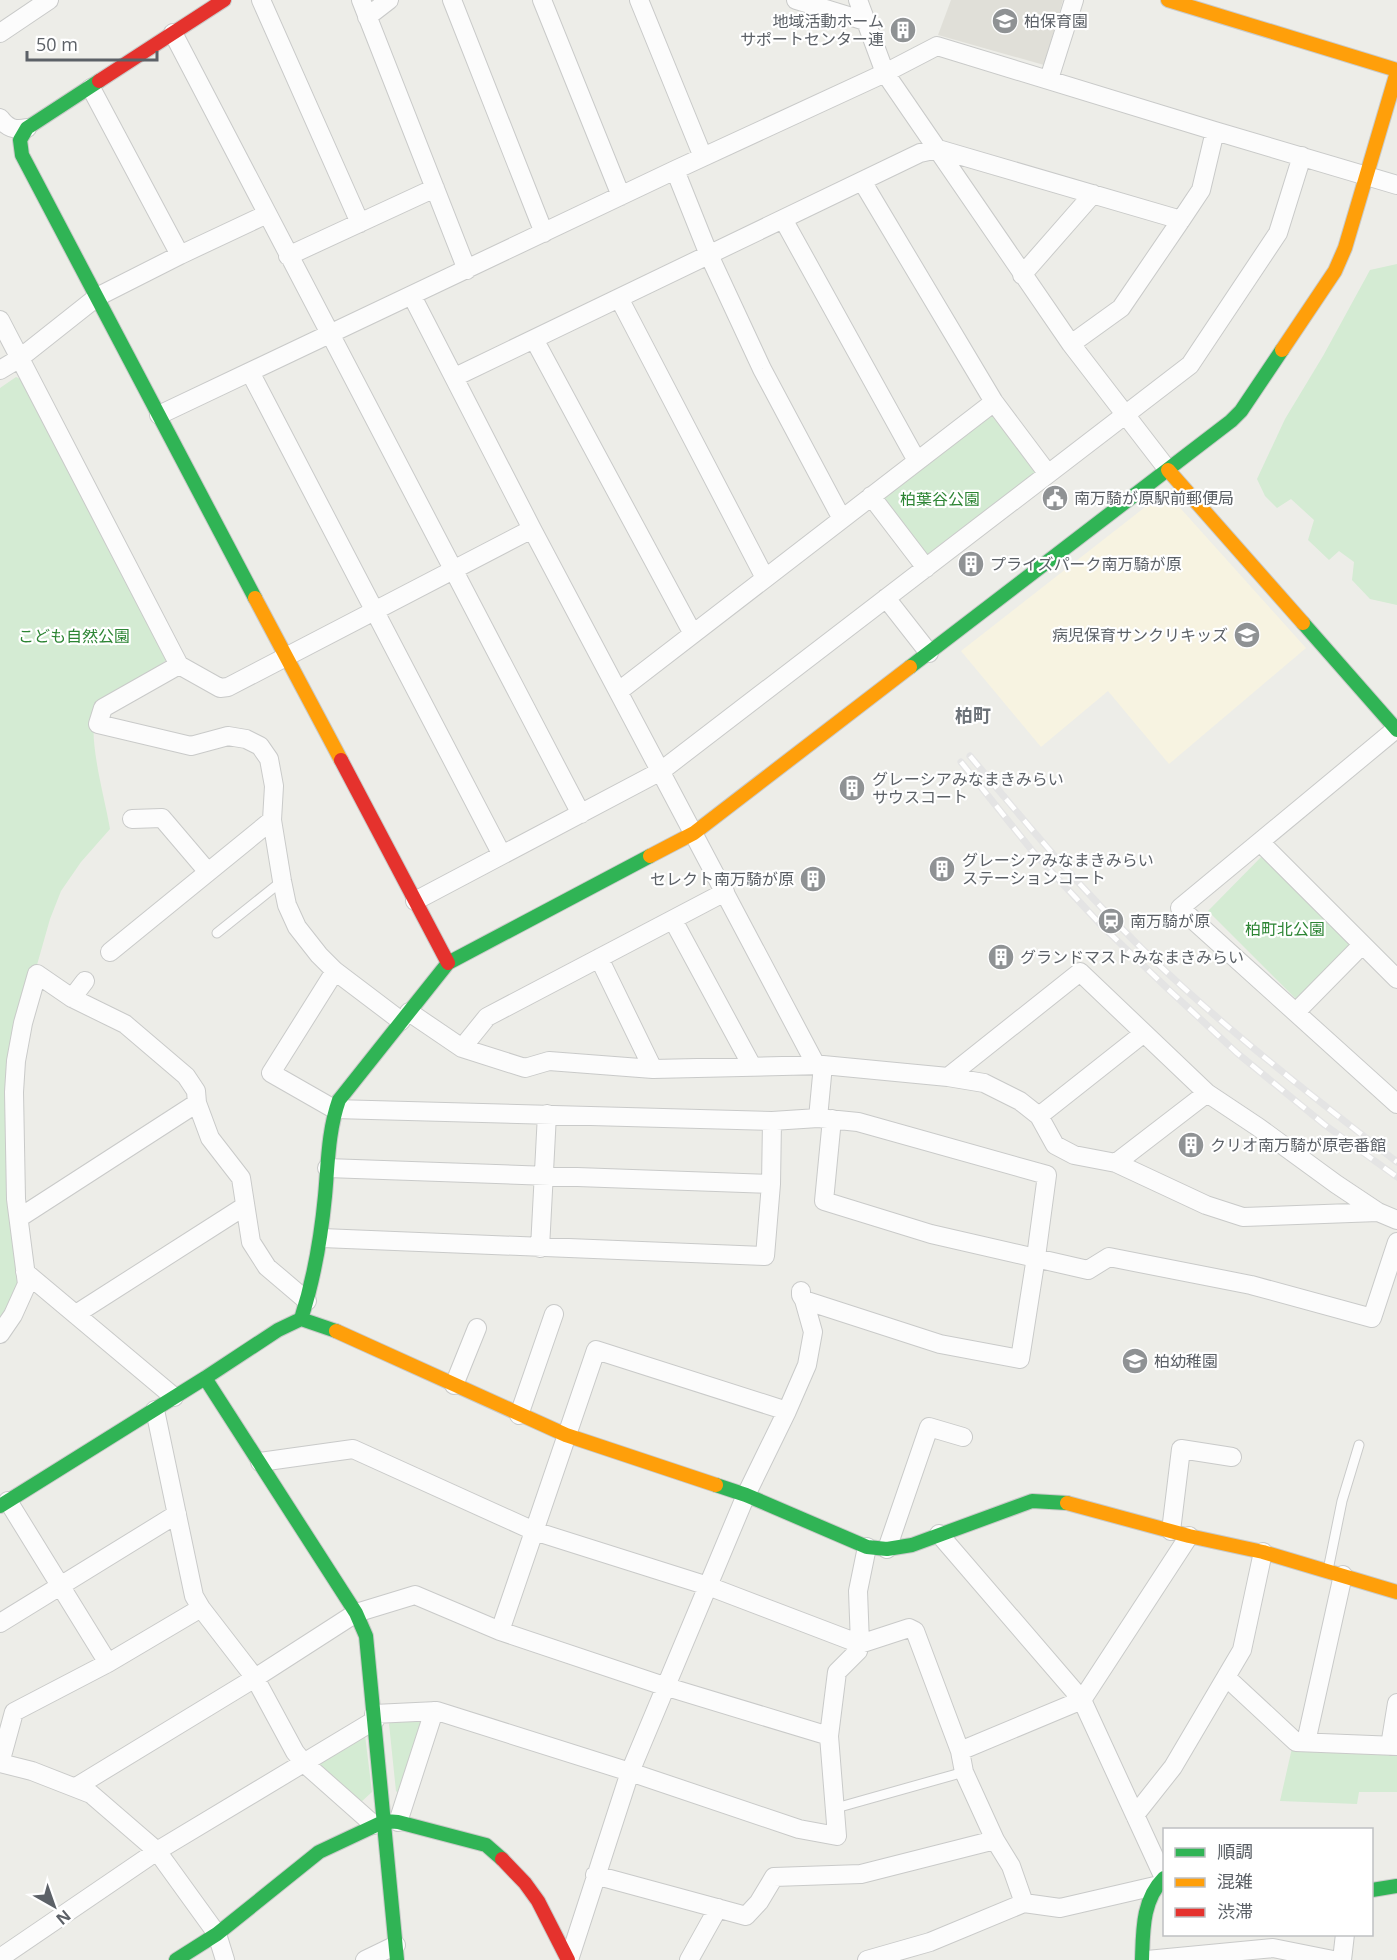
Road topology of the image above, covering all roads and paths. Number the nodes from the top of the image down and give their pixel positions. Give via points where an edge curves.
1 (49, 0) edge
2 (224, 0) edge
3 (261, 0) edge
4 (389, 0) edge
5 (452, 0) edge
6 (542, 0) edge
7 (639, 0) edge
8 (796, 0) edge
9 (858, 0) edge
10 (1074, 0) edge
11 (1168, 0) edge
12 (364, 8) edge
13 (865, 21) junction
14 (0, 33) edge
15 (173, 33) junction
16 (1397, 71) edge
17 (885, 73) junction
18 (1048, 79) junction
19 (91, 88) junction
20 (0, 118) edge
21 (27, 129) junction
22 (1215, 131) junction
23 (938, 149) junction
24 (1302, 156) junction
25 (703, 157) junction
26 (675, 170) junction
27 (1366, 176) junction
28 (862, 181) junction
29 (1397, 185) edge
30 (435, 188) junction
31 (1092, 194) junction
32 (621, 196) junction
33 (267, 214) junction
34 (783, 219) junction
35 (1180, 220) junction
36 (360, 223) junction
37 (544, 233) junction
38 (180, 255) junction
39 (709, 255) junction
40 (288, 256) junction
41 (467, 270) junction
42 (1022, 274) junction
43 (412, 296) junction
44 (97, 297) junction
45 (619, 298) junction
46 (0, 320) edge
47 (329, 335) junction
48 (534, 339) junction
49 (1071, 344) junction
50 (20, 357) junction
51 (0, 370) edge
52 (250, 372) junction
53 (454, 377) junction
54 (994, 402) junction
55 (159, 415) junction
56 (1124, 415) junction
57 (917, 461) junction
58 (1168, 470) junction
59 (1048, 474) junction
60 (871, 496) junction
61 (842, 519) junction
62 (532, 529) junction
63 (926, 568) junction
64 (454, 569) junction
65 (765, 578) junction
66 (886, 598) junction
67 (373, 610) junction
68 (693, 634) junction
69 (929, 654) junction
70 (287, 656) junction
71 (179, 664) junction
72 (619, 691) junction
73 (1397, 730) edge
74 (661, 771) junction
75 (581, 814) junction
76 (132, 819) dead end
77 (272, 820) junction
78 (693, 833) junction
79 (1260, 842) junction
80 (502, 855) junction
81 (208, 872) junction
82 (282, 881) junction
83 (725, 892) junction
84 (415, 901) junction
85 (673, 920) junction
86 (217, 933) dead end
87 (1362, 945) junction
88 (111, 952) dead end
89 (599, 958) junction
90 (448, 963) junction
91 (335, 972) junction
92 (1397, 979) edge
93 (85, 981) dead end
94 (72, 998) junction
95 (1296, 1012) junction
96 (405, 1017) junction
97 (1144, 1033) junction
98 (462, 1048) junction
99 (819, 1065) junction
100 (752, 1066) junction
101 (653, 1069) junction
102 (948, 1077) junction
103 (1208, 1092) junction
104 (1394, 1094) edge
105 (196, 1103) junction
106 (334, 1109) junction
107 (547, 1114) junction
108 (1039, 1116) junction
109 (826, 1119) junction
110 (772, 1121) junction
111 (1116, 1163) junction
112 (327, 1168) junction
113 (545, 1176) junction
114 (771, 1184) junction
115 (245, 1206) junction
116 (1378, 1212) junction
117 (19, 1218) junction
118 (1397, 1220) edge
119 (321, 1238) junction
120 (1397, 1242) edge
121 (540, 1248) junction
122 (1036, 1257) junction
123 (25, 1272) junction
124 (308, 1300) junction
125 (75, 1314) junction
126 (554, 1314) dead end
127 (300, 1319) junction
128 (477, 1328) dead end
129 (0, 1334) edge
130 (206, 1378) junction
131 (454, 1385) junction
132 (174, 1397) junction
133 (155, 1410) junction
134 (787, 1411) junction
135 (519, 1416) junction
136 (566, 1435) junction
137 (963, 1437) dead end
138 (1359, 1444) dead end
139 (1232, 1457) dead end
140 (260, 1462) junction
141 (746, 1495) junction
142 (4, 1504) edge
143 (177, 1514) junction
144 (1171, 1531) junction
145 (534, 1532) junction
146 (939, 1534) junction
147 (1189, 1536) junction
148 (867, 1547) junction
149 (886, 1549) junction
150 (1263, 1552) junction
151 (1336, 1573) junction
152 (708, 1586) junction
153 (60, 1587) junction
154 (1397, 1592) edge
155 (201, 1608) junction
156 (356, 1613) junction
157 (0, 1623) edge
158 (500, 1631) junction
159 (860, 1644) junction
160 (108, 1663) junction
161 (255, 1677) junction
162 (1226, 1677) junction
163 (664, 1686) junction
164 (1082, 1700) junction
165 (1397, 1703) edge
166 (434, 1711) junction
167 (375, 1717) junction
168 (829, 1736) junction
169 (1306, 1742) junction
170 (1393, 1746) edge
171 (960, 1750) junction
172 (0, 1763) edge
173 (304, 1763) junction
174 (630, 1772) junction
175 (964, 1772) junction
176 (76, 1787) junction
177 (836, 1808) junction
178 (1135, 1815) junction
179 (386, 1823) junction
180 (995, 1840) junction
181 (157, 1851) junction
182 (595, 1875) junction
183 (1161, 1881) edge
184 (1397, 1886) edge
185 (1373, 1890) edge
186 (1024, 1903) junction
187 (718, 1908) junction
188 (217, 1934) junction
189 (1345, 1936) edge
190 (397, 1952) edge
191 (0, 1958) edge
192 (176, 1960) edge
193 (225, 1960) edge
194 (365, 1960) edge
195 (568, 1960) edge
196 (688, 1960) edge
197 (867, 1960) edge
198 (1142, 1960) edge
199 (1147, 1960) edge
200 (1333, 1960) edge
201 (1342, 1960) edge

1 - 14 street
2 - 15 street
3 - 36 street
4 - 12 street
5 - 37 street
6 - 32 street
7 - 25 street
8 - 13 street
9 - 13 street
10 - 18 street
11 - 16 street
12 - 30 street
13 - 17 street
15 - 19 street
15 - 33 street
16 - 27 street
17 - 18 street via 937,46
17 - 23 street
17 - 25 street
18 - 22 street
19 - 21 street
19 - 38 street
20 - 21 street via 8,127
21 - 44 street via 20,136 22,155
22 - 24 street
22 - 35 street via 1201,190
23 - 28 street via 920,153
23 - 31 street
23 - 42 street
24 - 27 street
24 - 56 street via 1278,232 1190,365
25 - 26 street
26 - 32 street
26 - 39 street
27 - 29 street
27 - 58 street via 1335,271 1241,411
28 - 34 street
28 - 54 street
30 - 36 street
30 - 41 street
31 - 35 street
31 - 42 street
32 - 37 street
33 - 38 street
33 - 40 street
34 - 39 street
34 - 57 street
35 - 49 street via 1121,308
36 - 40 street
37 - 41 street
38 - 44 street
39 - 45 street
39 - 61 street via 762,369
40 - 47 street
41 - 43 street
42 - 49 street
43 - 47 street
43 - 53 street
44 - 50 street
44 - 55 street
45 - 48 street
45 - 65 street
46 - 50 street
47 - 52 street
47 - 64 street
48 - 53 street
48 - 68 street
49 - 56 street
50 - 51 street
50 - 71 street
52 - 55 street
52 - 67 street
53 - 62 street
54 - 57 street
54 - 59 street
55 - 70 street
56 - 58 street
56 - 59 street
57 - 60 street
58 - 69 street
58 - 73 street
59 - 63 street
60 - 61 street
60 - 63 street
61 - 65 street
62 - 64 street
62 - 72 street
63 - 66 street
64 - 67 street
64 - 75 street
65 - 68 street
66 - 69 street
66 - 74 street
67 - 70 street
67 - 80 street
68 - 72 street
69 - 78 street
70 - 71 street via 220,688
70 - 84 street
71 - 77 street via 102,708 98,724 190,746 228,736 260,746 269,759 274,786
72 - 74 street
73 - 79 street
74 - 75 street
74 - 78 street
75 - 80 street
76 - 81 street via 162,818
77 - 81 street
77 - 82 street
78 - 83 street
78 - 90 street
79 - 87 street
79 - 95 street via 1180,908
80 - 84 street
81 - 88 street
82 - 86 lane
82 - 91 street via 297,927
83 - 85 street
83 - 99 street
84 - 90 street
85 - 89 street
85 - 100 street
87 - 92 street
87 - 95 street
89 - 98 street via 487,1017
89 - 101 street
90 - 96 street
91 - 96 street
91 - 106 street via 271,1073
93 - 94 street
94 - 105 street via 125,1024 186,1076 196,1091
94 - 117 street via 37,974 16,1061
95 - 104 street
96 - 98 street
96 - 106 street
97 - 102 street via 1080,972
97 - 103 street
97 - 108 street
98 - 101 street via 525,1068 549,1061
99 - 100 street
99 - 102 street
99 - 109 street
100 - 101 street
102 - 108 street via 984,1083 1020,1101
103 - 111 street
103 - 116 street
105 - 115 street via 210,1138 241,1178
105 - 117 street
106 - 107 street
106 - 112 street
107 - 110 street
107 - 113 street
108 - 111 street via 1055,1145 1074,1155
109 - 110 street
109 - 122 street via 822,1203 931,1234
109 - 122 street via 858,1122 1047,1175
110 - 114 street
111 - 116 street via 1206,1205 1243,1217
112 - 113 street
112 - 119 street
113 - 114 street
113 - 121 street
114 - 121 street via 765,1256
115 - 124 street via 252,1242 267,1267
115 - 125 street
116 - 118 street
117 - 123 street
119 - 121 street
119 - 124 street
120 - 122 street via 1372,1318 1251,1285 1109,1257 1088,1270
122 - 134 street via 1020,1359 940,1344 803,1295 813,1332 807,1365
123 - 125 street
123 - 129 street via 27,1284
124 - 127 street
125 - 132 street
126 - 135 street
127 - 130 street
127 - 131 street via 332,1329
128 - 131 street
130 - 132 street
130 - 140 street
131 - 135 street
132 - 133 street
133 - 142 street
133 - 143 street
134 - 136 street via 596,1350
134 - 141 street
135 - 136 street
136 - 141 street
136 - 145 street
137 - 149 street via 929,1427
138 - 151 lane via 1342,1501
139 - 144 street via 1181,1449
140 - 145 street via 353,1449
140 - 156 street
141 - 148 street
141 - 152 street
142 - 153 street
143 - 153 street
143 - 155 street via 194,1596
144 - 146 street via 1067,1503 1032,1501
144 - 147 street
145 - 152 street
145 - 158 street
146 - 149 street via 912,1545
146 - 164 street
147 - 150 street
147 - 164 street
148 - 149 street
148 - 159 street via 858,1591
150 - 151 street
150 - 162 street via 1242,1650
151 - 154 street
151 - 169 street
152 - 159 street
152 - 163 street
153 - 157 street
153 - 160 street
155 - 160 street
155 - 161 street
156 - 158 street via 415,1595
156 - 161 street
156 - 167 street via 366,1636
158 - 163 street
159 - 168 street via 837,1672
159 - 171 street via 909,1628 915,1631
160 - 172 street via 14,1712
161 - 173 street
161 - 176 street
162 - 169 street via 1296,1742
162 - 178 street via 1173,1767
163 - 168 street
163 - 174 street
164 - 171 street
164 - 178 street
165 - 170 street
166 - 167 street
166 - 174 street
166 - 179 street
167 - 173 street
167 - 179 street
168 - 177 street
169 - 170 street
171 - 175 street
172 - 176 street
173 - 179 street
173 - 181 street
174 - 177 street via 799,1829 837,1836
174 - 182 street
175 - 177 lane
175 - 180 street
176 - 181 street via 91,1794
178 - 183 street
179 - 188 street via 319,1852
179 - 190 street
179 - 195 street via 486,1845 496,1852 542,1908
180 - 186 street via 1011,1866
180 - 187 street via 861,1874 774,1877 746,1916
181 - 188 street
181 - 191 street
182 - 187 street
182 - 195 street
183 - 186 street via 1060,1908
183 - 198 street via 1146,1916
184 - 185 street
186 - 197 street via 930,1942
187 - 196 street
188 - 192 street
188 - 193 street
189 - 201 street
190 - 194 street
199 - 200 street via 1272,1948

